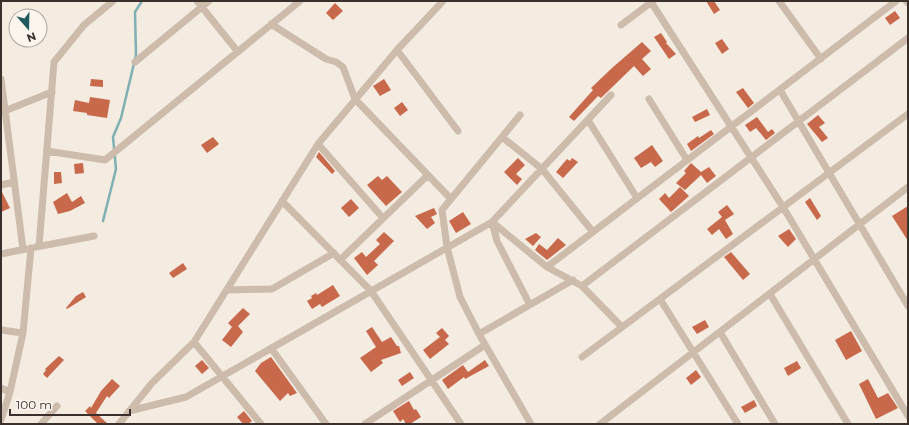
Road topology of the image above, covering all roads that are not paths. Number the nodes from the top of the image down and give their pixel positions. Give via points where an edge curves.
1 (113, 1) edge
2 (209, 1) edge
3 (300, 1) edge
4 (443, 1) edge
5 (779, 1) edge
6 (896, 1) edge
7 (652, 2) edge
8 (199, 4) edge
9 (271, 24) junction
10 (621, 25) dead end
11 (908, 38) edge
12 (397, 50) junction
13 (238, 52) junction
14 (821, 59) junction
15 (135, 62) dead end
16 (1, 79) edge
17 (780, 90) junction
18 (52, 92) junction
19 (611, 95) dead end
20 (355, 99) junction
21 (648, 99) dead end
22 (3, 111) edge
23 (908, 114) edge
24 (520, 115) dead end
25 (588, 120) junction
26 (799, 122) junction
27 (731, 127) junction
28 (458, 131) dead end
29 (502, 137) junction
30 (318, 144) junction
31 (47, 151) junction
32 (751, 158) junction
33 (687, 160) junction
34 (542, 169) junction
35 (829, 173) junction
36 (428, 175) junction
37 (14, 182) junction
38 (1, 185) edge
39 (908, 187) edge
40 (637, 198) junction
41 (451, 199) junction
42 (282, 201) junction
43 (783, 207) junction
44 (383, 218) junction
45 (492, 222) junction
46 (860, 224) junction
47 (593, 232) junction
48 (94, 236) dead end
49 (39, 246) junction
50 (448, 247) junction
51 (27, 248) junction
52 (334, 253) junction
53 (1, 254) edge
54 (814, 259) junction
55 (340, 260) junction
56 (547, 267) junction
57 (573, 280) junction
58 (582, 286) junction
59 (226, 290) junction
60 (371, 291) junction
61 (770, 294) junction
62 (660, 299) junction
63 (530, 305) junction
64 (908, 306) edge
65 (622, 327) junction
66 (1, 330) edge
67 (720, 332) junction
68 (23, 333) junction
69 (479, 334) junction
70 (194, 342) junction
71 (485, 345) junction
72 (272, 348) junction
73 (693, 352) junction
74 (582, 357) dead end
75 (222, 376) junction
76 (432, 380) junction
77 (1, 388) edge
78 (10, 392) junction
79 (57, 406) dead end
80 (129, 411) junction
81 (908, 416) edge
82 (1, 420) edge
83 (41, 424) edge
84 (119, 424) edge
85 (260, 424) edge
86 (326, 424) edge
87 (365, 424) edge
88 (461, 424) edge
89 (531, 424) edge
90 (600, 424) edge
91 (738, 424) edge
92 (775, 424) edge
93 (848, 424) edge

1 - 18 street via 84,25 54,62
2 - 8 street
3 - 9 street
4 - 12 street
5 - 14 street
6 - 14 street
7 - 10 street
7 - 27 street
8 - 13 street
8 - 15 street
9 - 13 street
9 - 20 street via 343,67
11 - 26 street
12 - 20 street
12 - 28 street
13 - 31 street via 105,160
14 - 17 street
16 - 22 street
17 - 26 street
17 - 27 street
18 - 22 street
18 - 31 street
19 - 25 street
20 - 30 street
20 - 36 street
21 - 33 street
22 - 37 street
23 - 35 street
24 - 29 street
25 - 34 street
25 - 40 street
26 - 32 street
26 - 35 street
27 - 32 street
27 - 33 street
29 - 34 street
29 - 41 street
30 - 42 street
30 - 44 street
31 - 49 street
32 - 43 street
32 - 58 street
33 - 40 street
34 - 45 street
34 - 47 street
35 - 43 street
35 - 46 street
36 - 41 street
36 - 44 street
37 - 38 street
37 - 51 street
39 - 46 street
40 - 47 street
41 - 50 street via 442,210
42 - 52 street
42 - 59 street
43 - 54 street
43 - 62 street
44 - 55 street
45 - 50 street
45 - 56 street
45 - 63 street via 497,241
46 - 54 street
46 - 64 street
47 - 56 street
48 - 49 street
49 - 51 street
50 - 60 street
50 - 69 street via 460,297
51 - 53 street
51 - 68 street
52 - 55 street
52 - 59 street via 272,289
54 - 61 street
54 - 81 street
55 - 60 street
56 - 57 street
57 - 58 street
57 - 63 street
58 - 65 street
59 - 70 street
60 - 72 street
60 - 76 street
61 - 67 street
61 - 93 street
62 - 65 street
62 - 73 street
63 - 69 street
65 - 74 street
66 - 68 street
67 - 73 street
67 - 92 street
68 - 78 street
69 - 71 street
70 - 75 street
70 - 80 street via 152,383
71 - 76 street
71 - 89 street
72 - 75 street
72 - 86 street
73 - 90 street
73 - 91 street
75 - 80 street via 186,397
75 - 85 street
76 - 87 street
76 - 88 street
77 - 78 street
78 - 82 street
79 - 83 street
80 - 84 street

